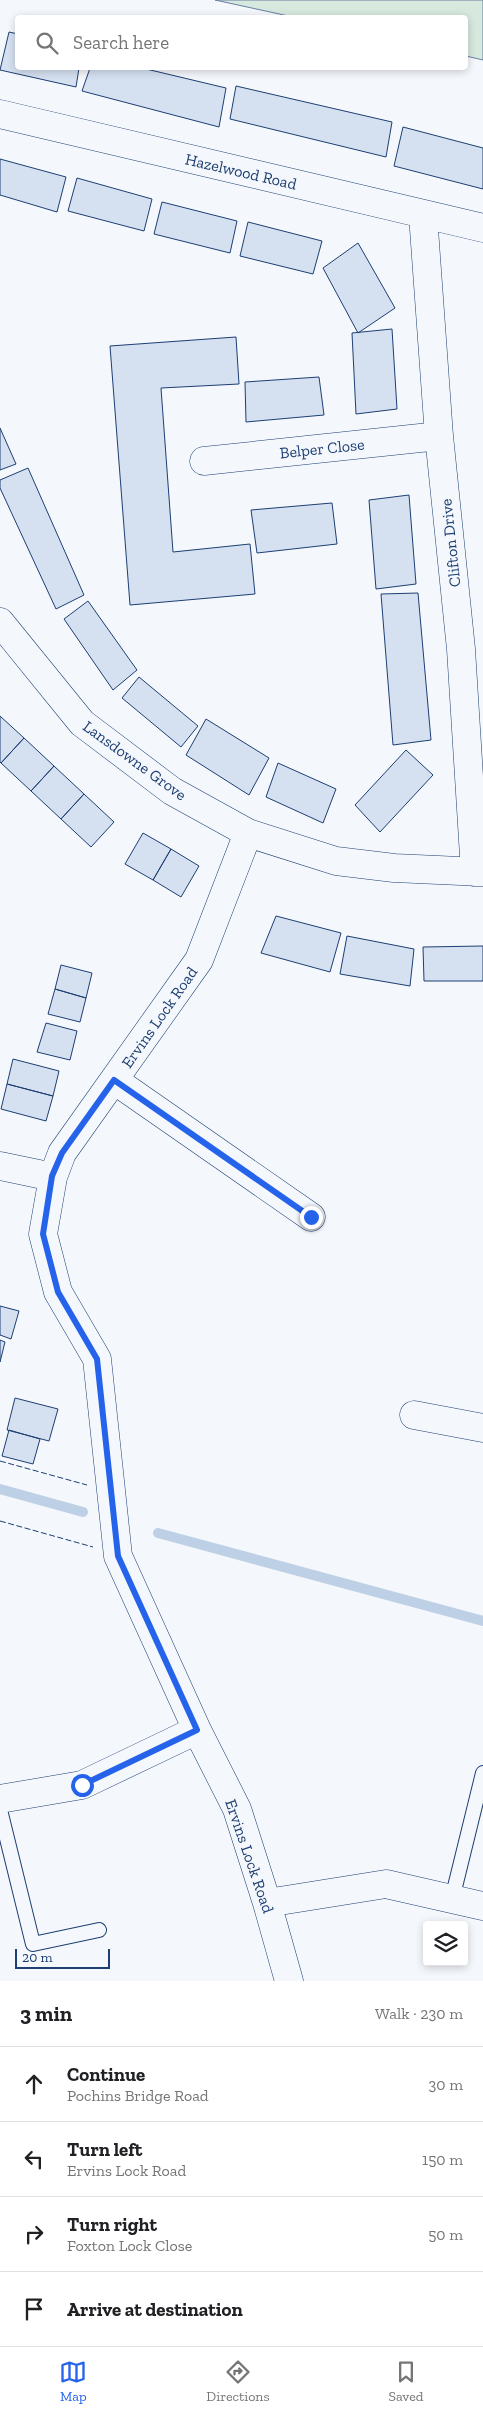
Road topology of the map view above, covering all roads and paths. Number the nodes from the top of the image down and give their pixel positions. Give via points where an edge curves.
1 (0, 114) edge
2 (423, 215) junction
3 (483, 228) edge
4 (439, 436) junction
5 (204, 461) dead end
6 (0, 622) edge
7 (472, 644) edge
8 (248, 833) junction
9 (479, 872) edge
10 (114, 1080) junction
11 (0, 1166) edge
12 (52, 1176) junction
13 (311, 1217) dead end
14 (414, 1415) dead end
15 (483, 1428) edge
16 (197, 1730) junction
17 (483, 1773) edge
18 (0, 1799) edge
19 (0, 1810) edge
20 (452, 1899) junction
21 (267, 1903) junction
22 (483, 1906) edge
23 (99, 1930) dead end
24 (289, 1981) edge

1 - 2 street, Hazelwood Road
2 - 3 street, Hazelwood Road
2 - 4 street, Clifton Drive
4 - 5 street, Belper Close
4 - 7 street, Clifton Drive
6 - 8 street, Lansdowne Grove via 82,723 172,791
7 - 9 street, Clifton Drive
8 - 9 street, Lansdowne Grove via 336,861 394,868
8 - 10 street, Ervins Lock Road via 199,960
10 - 12 street, Ervins Lock Road via 62,1153
10 - 13 street
11 - 12 street
12 - 16 street, Ervins Lock Road via 43,1234 58,1292 97,1359 118,1556
14 - 15 street
16 - 18 street via 82,1785
16 - 21 street, Ervins Lock Road via 238,1809
17 - 20 lane
19 - 23 lane via 33,1944
20 - 21 street via 386,1884
20 - 22 street
21 - 24 street, Ervins Lock Road

